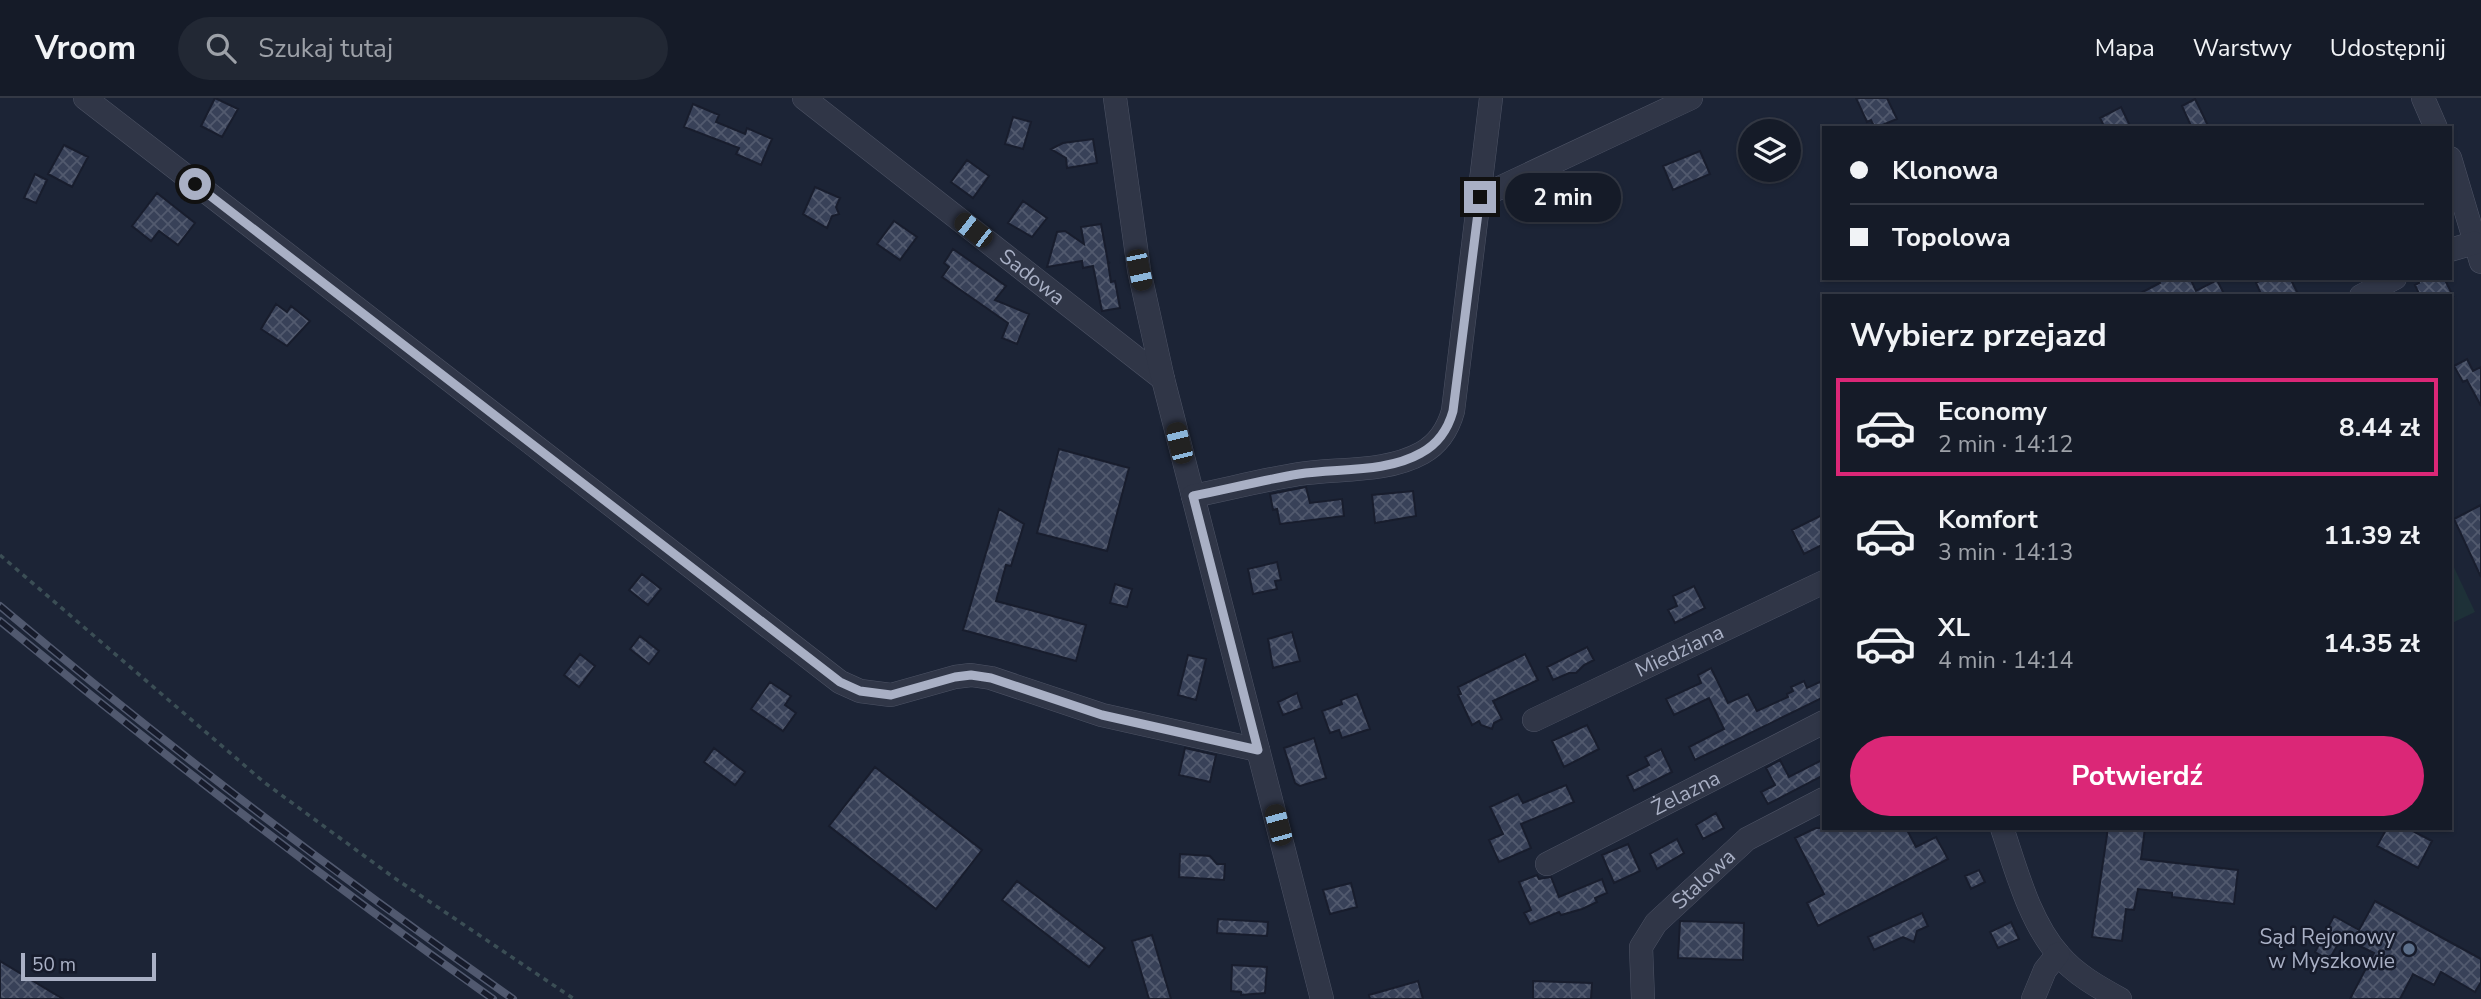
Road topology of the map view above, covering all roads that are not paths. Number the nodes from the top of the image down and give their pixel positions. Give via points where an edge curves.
1 (85, 98) edge
2 (804, 98) edge
3 (1115, 98) edge
4 (1491, 98) edge
5 (1691, 98) edge
6 (2423, 98) edge
7 (2435, 126) edge
8 (2452, 165) edge
9 (1480, 197) junction
10 (2452, 250) edge
11 (2477, 252) edge
12 (2391, 280) edge
13 (2365, 294) edge
14 (1163, 379) junction
15 (1193, 496) junction
16 (1822, 583) edge
17 (1534, 720) dead end
18 (1822, 723) edge
19 (1258, 750) junction
20 (1822, 800) edge
21 (2003, 830) edge
22 (1547, 864) dead end
23 (2058, 954) junction
24 (1322, 999) edge
25 (1643, 999) edge
26 (2033, 999) edge
27 (2120, 999) edge

1 - 19 street via 840,682 860,691 891,695 955,677 981,677 1102,715
2 - 14 street, Sadowa
3 - 14 street via 1139,270
4 - 9 street
5 - 9 street
6 - 7 street
8 - 11 street
9 - 15 street via 1453,411 1434,444 1393,463 1299,474
10 - 11 street
12 - 13 street
14 - 15 street
15 - 19 street
16 - 17 street, Miedziana
18 - 22 street, Żelazna
19 - 24 street
20 - 25 street, Stalowa via 1747,839 1652,929 1641,947
21 - 23 street via 2030,904
23 - 26 street via 2045,970
23 - 27 street via 2086,979

